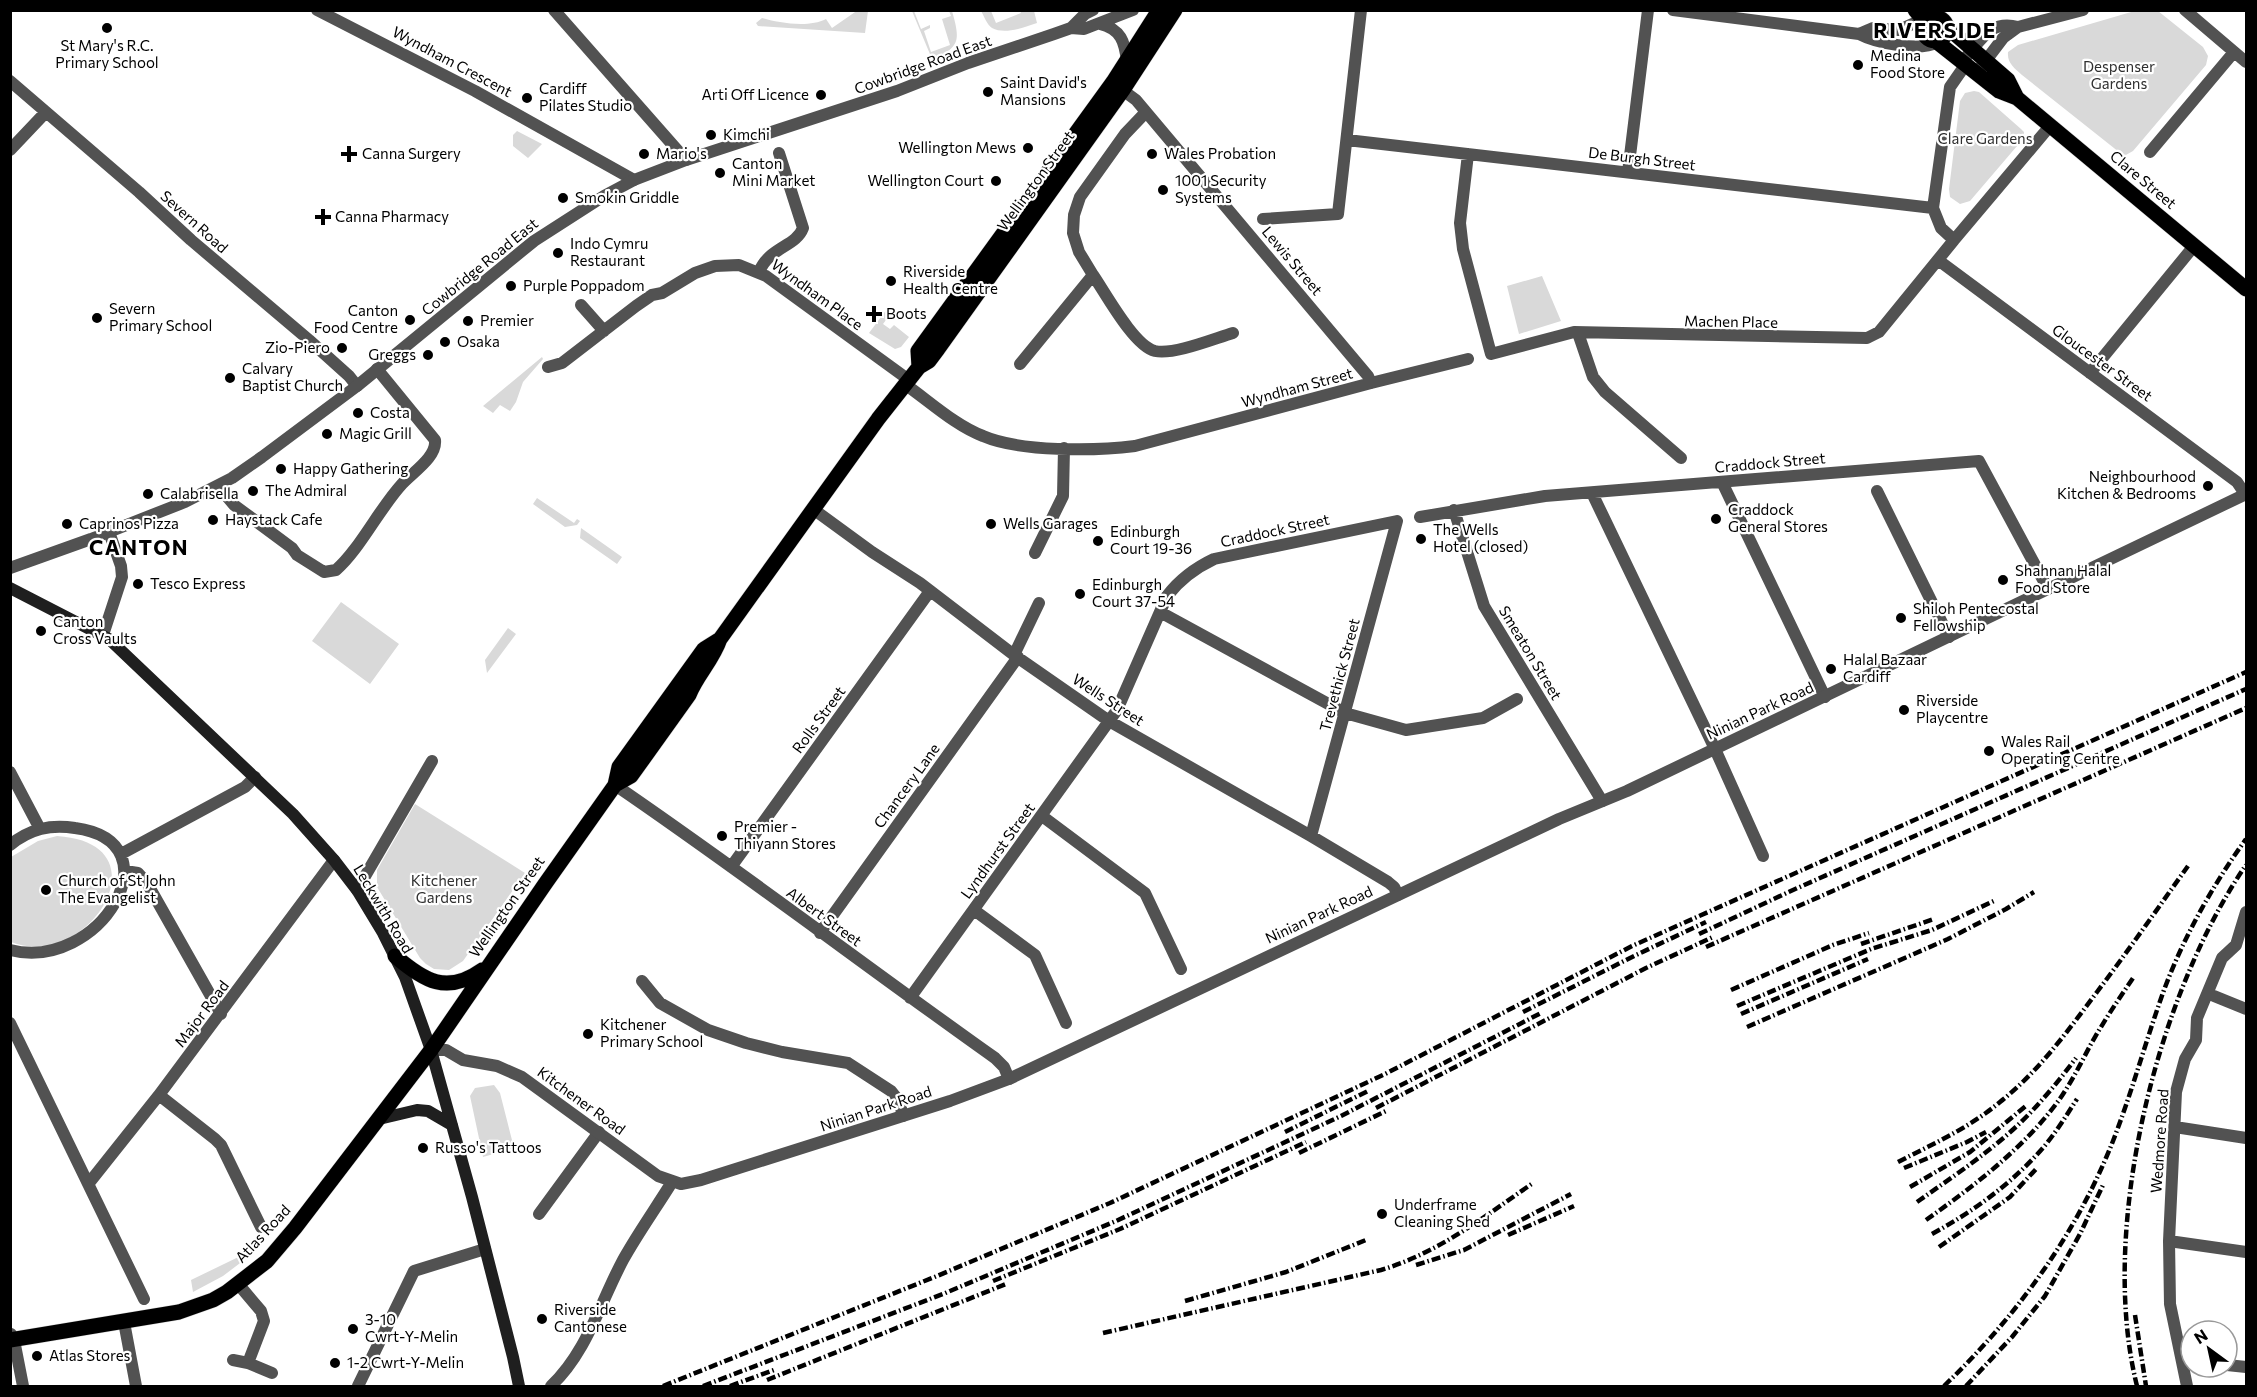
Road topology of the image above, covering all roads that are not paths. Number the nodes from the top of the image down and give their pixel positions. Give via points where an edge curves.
1 (317, 10) edge
2 (554, 10) edge
3 (1093, 10) edge
4 (1133, 10) edge
5 (1159, 10) edge
6 (1176, 10) edge
7 (1361, 10) edge
8 (1648, 10) edge
9 (1673, 10) edge
10 (2083, 10) edge
11 (2185, 10) edge
12 (1927, 15) edge
13 (1100, 24) junction
14 (1947, 27) junction
15 (2018, 27) junction
16 (1071, 28) junction
17 (1859, 34) junction
18 (1937, 42) junction
19 (1973, 49) junction
20 (2234, 52) junction
21 (1127, 62) junction
22 (2247, 62) edge
23 (1970, 67) junction
24 (10, 81) edge
25 (1118, 86) junction
26 (46, 112) junction
27 (1146, 112) junction
28 (2050, 126) junction
29 (1347, 140) junction
30 (10, 150) edge
31 (2150, 152) dead end
32 (779, 153) dead end
33 (1468, 154) junction
34 (686, 160) junction
35 (1628, 172) junction
36 (634, 180) junction
37 (1933, 208) junction
38 (1263, 219) dead end
39 (1954, 240) junction
40 (2194, 246) junction
41 (1938, 261) junction
42 (759, 272) junction
43 (1093, 275) junction
44 (2247, 290) edge
45 (581, 305) dead end
46 (604, 331) junction
47 (1233, 333) dead end
48 (1578, 333) junction
49 (1468, 359) dead end
50 (1020, 364) dead end
51 (548, 367) dead end
52 (377, 369) junction
53 (2090, 373) junction
54 (907, 383) junction
55 (1371, 383) junction
56 (357, 386) junction
57 (1134, 446) joint
58 (1064, 448) junction
59 (1681, 458) dead end
60 (1722, 482) junction
61 (218, 486) junction
62 (1877, 491) dead end
63 (1592, 492) junction
64 (2246, 494) edge
65 (813, 510) junction
66 (1454, 510) junction
67 (1420, 517) dead end
68 (1397, 521) joint
69 (109, 532) junction
70 (1035, 553) dead end
71 (10, 568) edge
72 (10, 588) edge
73 (2048, 590) junction
74 (930, 591) junction
75 (1039, 603) dead end
76 (1161, 612) junction
77 (103, 636) junction
78 (1949, 638) junction
79 (1016, 656) junction
80 (1826, 697) junction
81 (1517, 699) dead end
82 (1345, 713) junction
83 (1109, 721) junction
84 (1715, 749) junction
85 (432, 761) dead end
86 (10, 772) edge
87 (255, 777) junction
88 (615, 785) junction
89 (1602, 801) junction
90 (1042, 816) junction
91 (39, 829) junction
92 (1311, 836) junction
93 (10, 845) edge
94 (121, 854) junction
95 (1763, 855) dead end
96 (334, 860) junction
97 (732, 867) junction
98 (125, 871) junction
99 (357, 890) junction
100 (1398, 895) junction
101 (974, 910) junction
102 (2247, 912) edge
103 (820, 933) junction
104 (10, 950) edge
105 (395, 956) junction
106 (488, 966) junction
107 (1181, 969) dead end
108 (642, 981) dead end
109 (2214, 996) dead end
110 (910, 998) junction
111 (2247, 1009) edge
112 (220, 1014) junction
113 (10, 1023) edge
114 (1066, 1023) dead end
115 (431, 1050) junction
116 (1009, 1079) junction
117 (159, 1095) junction
118 (903, 1116) junction
119 (379, 1119) junction
120 (452, 1125) junction
121 (2175, 1127) junction
122 (599, 1132) junction
123 (2247, 1138) edge
124 (672, 1182) junction
125 (89, 1183) junction
126 (539, 1214) dead end
127 (261, 1227) dead end
128 (2169, 1241) junction
129 (485, 1249) junction
130 (2247, 1252) edge
131 (238, 1285) junction
132 (144, 1299) dead end
133 (124, 1323) junction
134 (2179, 1335) edge
135 (12, 1338) edge
136 (233, 1360) dead end
137 (248, 1363) junction
138 (272, 1373) dead end
139 (23, 1386) edge
140 (136, 1386) edge
141 (358, 1386) edge
142 (519, 1386) edge
143 (551, 1386) edge

1 - 36 street, Wyndham Crescent via 393,47
2 - 34 street
3 - 16 street, Cowbridge Road East
4 - 13 street, Cowbridge Road East
5 - 21 main road, Wellington Street
6 - 25 main road, Wellington Street
7 - 29 street
8 - 35 street
9 - 17 street
10 - 15 street
11 - 20 street
12 - 14 main road, Clare Street via 1943,20
12 - 17 street via 1899,30 1873,28
12 - 18 main road, Clare Street via 1924,34
13 - 16 street, Cowbridge Road East
13 - 21 street via 1114,28 1120,35
14 - 18 main road via 1944,38
14 - 19 main road, Clare Street
15 - 19 street via 1994,27
15 - 23 street
16 - 34 street, Cowbridge Road East via 897,91
17 - 18 street via 1871,40 1924,47
18 - 23 main road, Clare Street
19 - 23 main road, Clare Street
20 - 22 street
20 - 31 street
21 - 25 main road, Wellington Street
23 - 28 main road, Clare Street
23 - 37 street via 1950,87
24 - 26 street, Severn Road
25 - 27 street, Lewis Street
25 - 54 main road, Wellington Street via 918,351 919,366
26 - 30 street
26 - 56 street, Severn Road
27 - 43 street via 1125,134 1080,197 1074,215 1078,252
27 - 55 street, Lewis Street
28 - 39 street
28 - 40 main road, Clare Street
29 - 33 street, De Burgh Street
29 - 38 street via 1338,214
32 - 42 street via 803,228 798,236 767,256
33 - 35 street, De Burgh Street
33 - 48 street, Machen Place via 1460,223 1491,354
34 - 36 street, Cowbridge Road East
35 - 37 street, De Burgh Street
36 - 52 street, Cowbridge Road East via 534,241
37 - 39 street via 1941,228
39 - 41 street, Machen Place
40 - 44 main road, Clare Street
40 - 53 street
41 - 48 street, Machen Place via 1879,332 1867,338
41 - 53 street, Gloucester Street
42 - 46 street, Wyndham Place via 726,265 695,273 652,295
42 - 54 street, Wyndham Place
43 - 47 street via 1143,345 1155,351
43 - 50 street
45 - 46 street
46 - 51 street, Wyndham Place via 562,363
48 - 59 street via 1593,377 1605,392
49 - 55 street, Wyndham Street
52 - 56 street, Cowbridge Road East
52 - 61 street via 435,440 434,450 395,491 341,566 330,572 317,569 234,505
53 - 64 street, Gloucester Street via 2237,482
54 - 58 street, Wyndham Place via 983,437
54 - 65 main road, Wellington Street
55 - 57 street, Wyndham Street
56 - 61 street, Cowbridge Road East
57 - 58 street, Wyndham Place
58 - 70 street via 1063,496
60 - 63 street, Craddock Street
60 - 73 street, Craddock Street via 1979,461
60 - 80 street
61 - 69 street, Cowbridge Road East
62 - 78 street
63 - 66 street, Craddock Street
63 - 84 street
64 - 73 street, Ninian Park Road
65 - 74 street, Wells Street
65 - 88 main road, Wellington Street via 720,639 689,695 631,776
66 - 67 street, Craddock Street
66 - 89 street, Smeaton Street via 1484,606
68 - 76 street, Craddock Street via 1214,559 1177,583
68 - 82 street, Trevethick Street
69 - 71 street, Cowbridge Road East
69 - 77 street via 122,577
72 - 77 main road, Leckwith Road
73 - 78 street, Ninian Park Road
74 - 79 street, Wells Street
74 - 97 street, Rolls Street
75 - 79 street, Chancery Lane
76 - 82 street
76 - 83 street, Craddock Street
77 - 87 main road, Leckwith Road
78 - 80 street, Ninian Park Road
79 - 83 street, Wells Street
79 - 103 street, Chancery Lane
80 - 84 street, Ninian Park Road
81 - 82 street via 1483,718 1406,730
82 - 92 street, Trevethick Street
83 - 90 street, Lyndhurst Street
83 - 92 street, Wells Street
84 - 89 street, Ninian Park Road
84 - 95 street
85 - 99 street
86 - 91 street
87 - 94 street via 245,787
87 - 96 main road, Leckwith Road
88 - 97 street, Albert Street
88 - 106 main road, Wellington Street
89 - 100 street, Ninian Park Road
90 - 101 street, Lyndhurst Street
90 - 107 street via 1145,893
91 - 93 street
91 - 94 street via 79,828 106,839
92 - 100 street, Wells Street via 1388,882
94 - 98 street
96 - 99 main road, Leckwith Road
96 - 112 street, Major Road
97 - 103 street, Albert Street
98 - 104 street via 116,901 104,920 85,937 39,953
98 - 112 street via 138,873 147,883
99 - 105 main road, Leckwith Road
100 - 116 street, Ninian Park Road
101 - 110 street, Lyndhurst Street
101 - 114 street via 1035,955
102 - 121 street, Wedmore Road via 2236,945 2222,958 2197,1018 2196,1040 2176,1092
103 - 110 street, Albert Street
105 - 106 main road via 422,977 447,984 463,981
105 - 115 main road, Leckwith Road
106 - 115 main road, Wellington Street
108 - 118 street via 660,1003 708,1030 782,1052 848,1063 891,1091
109 - 111 street
110 - 116 street, Albert Street via 1001,1062
112 - 117 street, Major Road
113 - 125 street
115 - 119 main road, Atlas Road
115 - 120 main road, Leckwith Road
115 - 122 street, Kitchener Road via 446,1050 463,1060 497,1066 522,1077
116 - 118 street, Ninian Park Road
117 - 125 street, Major Road
117 - 127 street via 221,1145
118 - 124 street, Ninian Park Road via 701,1180
119 - 120 main road via 417,1110 428,1111
119 - 131 main road, Atlas Road via 286,1239
120 - 129 main road, Leckwith Road
121 - 123 street
121 - 128 street, Wedmore Road
122 - 124 street, Kitchener Road
122 - 126 street
124 - 143 street via 623,1260 585,1341
125 - 132 street
128 - 130 street
128 - 134 street, Wedmore Road via 2170,1304
129 - 141 street via 414,1271
129 - 142 main road, Leckwith Road
131 - 133 main road, Atlas Road via 197,1306
131 - 137 street via 261,1311 264,1321
133 - 135 main road, Atlas Road
133 - 140 street
135 - 139 street
136 - 137 street
137 - 138 street

